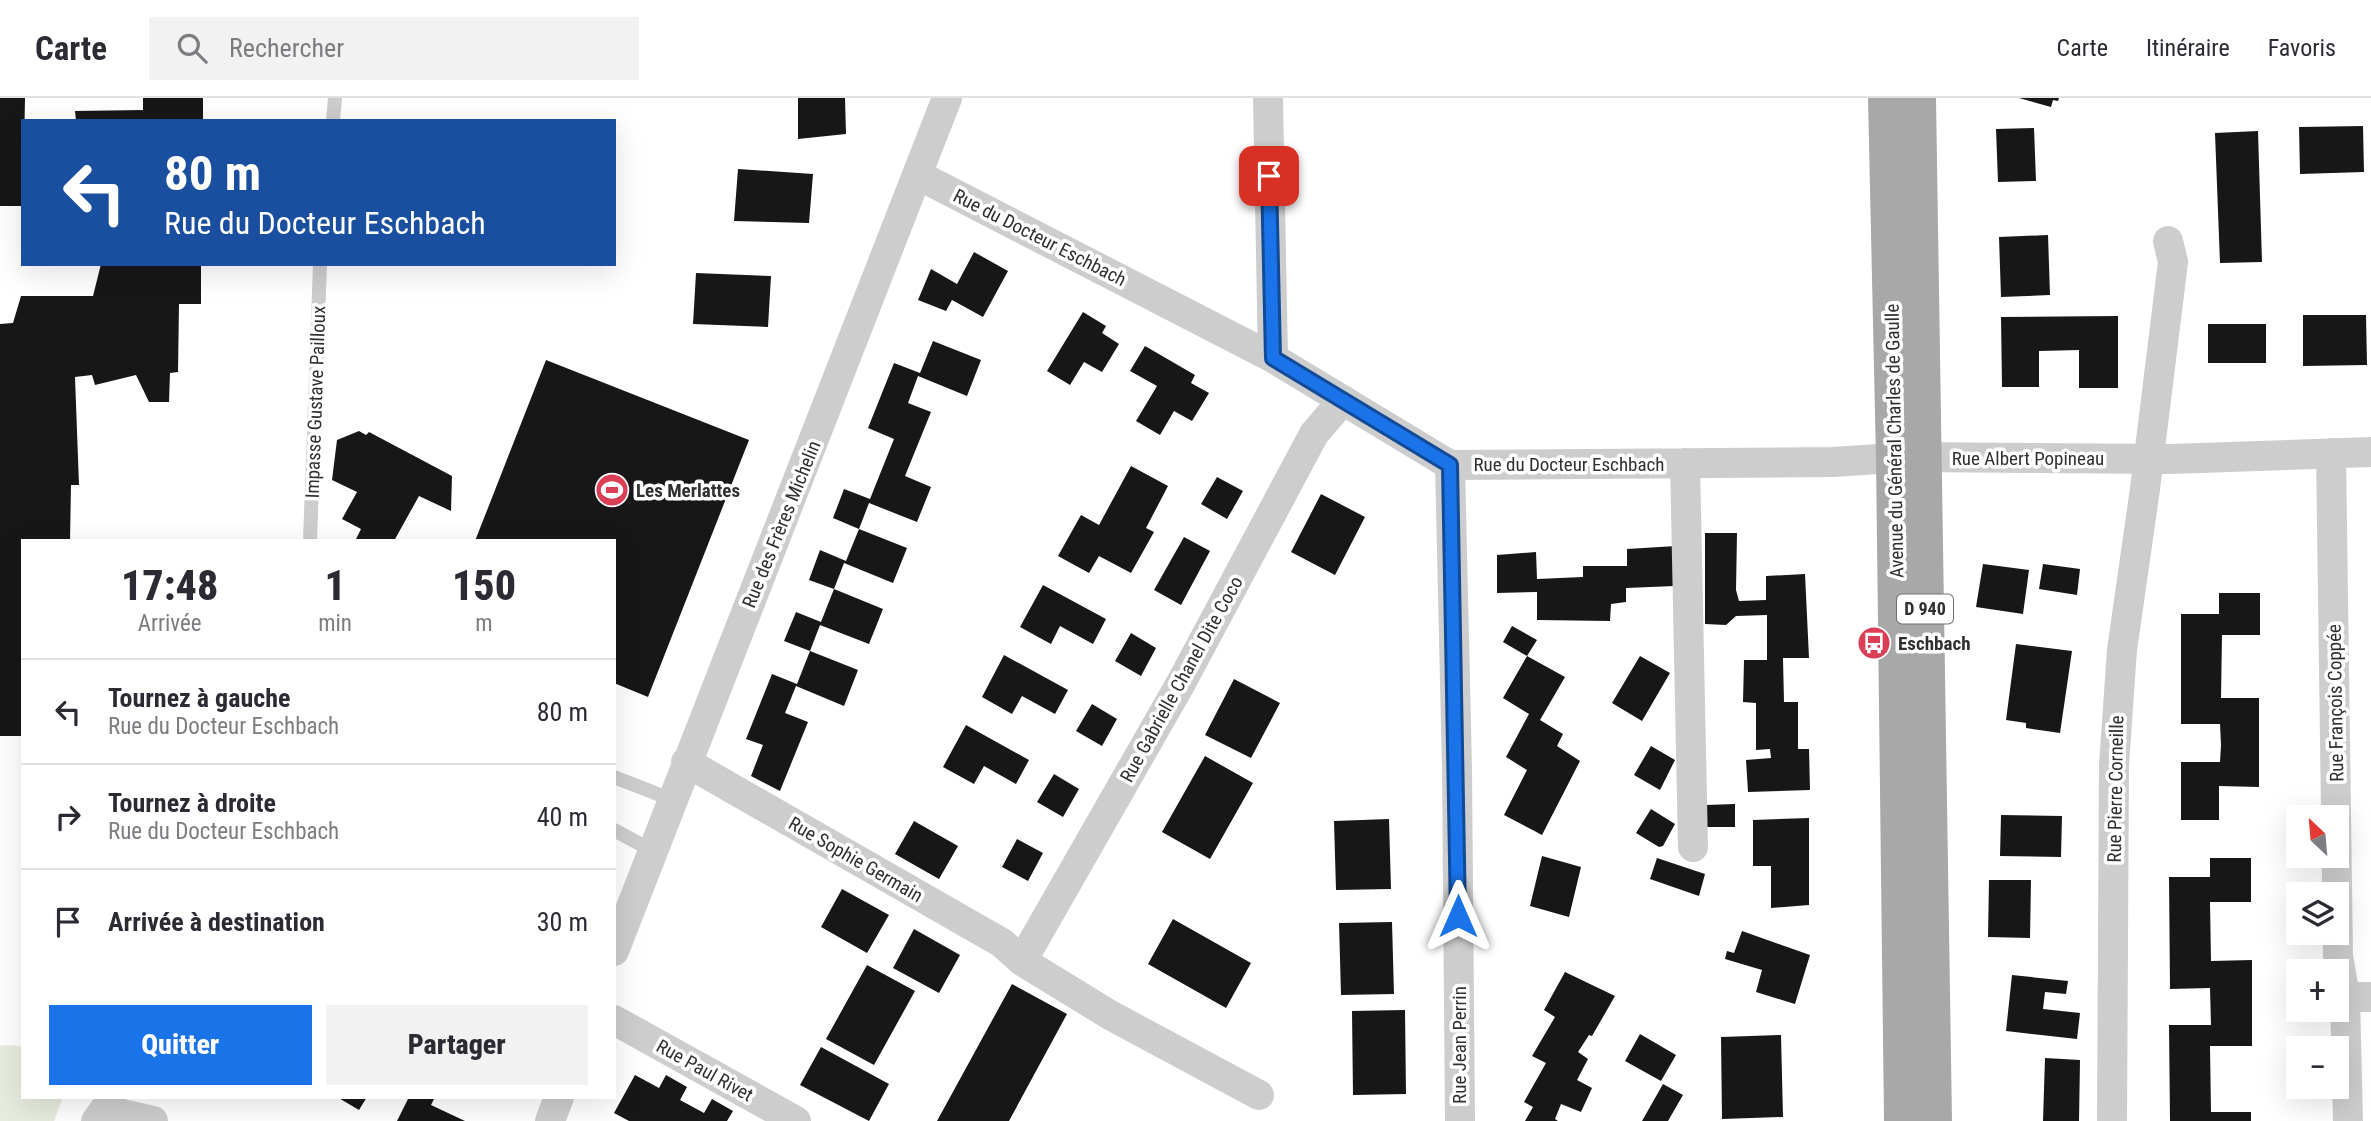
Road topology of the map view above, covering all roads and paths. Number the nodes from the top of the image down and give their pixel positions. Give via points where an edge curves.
1 (335, 98) edge
2 (947, 98) edge
3 (1268, 98) edge
4 (1887, 98) edge
5 (1917, 98) edge
6 (333, 119) edge
7 (918, 175) junction
8 (2168, 241) dead end
9 (320, 266) edge
10 (1273, 358) junction
11 (1343, 400) junction
12 (2371, 452) edge
13 (2331, 453) junction
14 (1909, 458) junction
15 (2148, 459) junction
16 (1685, 463) junction
17 (1450, 465) junction
18 (310, 539) edge
19 (686, 762) junction
20 (616, 778) edge
21 (673, 800) junction
22 (616, 831) edge
23 (1693, 847) dead end
24 (653, 851) junction
25 (616, 946) edge
26 (1022, 961) junction
27 (2358, 997) edge
28 (616, 1021) edge
29 (1259, 1095) dead end
30 (558, 1099) edge
31 (96, 1121) edge
32 (153, 1121) edge
33 (550, 1121) edge
34 (796, 1121) edge
35 (1460, 1121) edge
36 (1903, 1121) edge
37 (1933, 1121) edge
38 (2112, 1121) edge
39 (2347, 1121) edge

1 - 6 lane
2 - 7 street, Rue des Frères Michelin
3 - 10 street
4 - 14 main road, Avenue du Général Charles de Gaulle / D 940
5 - 14 main road, Avenue du Général Charles de Gaulle / D 940
7 - 10 street, Rue du Docteur Eschbach
7 - 19 street, Rue des Frères Michelin
8 - 15 street via 2173,262
9 - 18 lane, Impasse Gustave Pailloux
10 - 11 street, Rue du Docteur Eschbach
11 - 17 street, Rue du Docteur Eschbach
11 - 26 street, Rue Gabrielle Chanel Dite Coco via 1314,434 1181,683
12 - 13 street, Rue Albert Popineau
13 - 15 street, Rue Albert Popineau
13 - 27 street, Rue François Coppée via 2338,956
14 - 15 street, Rue Albert Popineau
14 - 16 street, Rue du Docteur Eschbach
14 - 36 main road, Avenue du Général Charles de Gaulle / D 940
14 - 37 main road, Avenue du Général Charles de Gaulle / D 940
15 - 38 street, Rue Pierre Corneille via 2116,711
16 - 17 street, Rue du Docteur Eschbach
16 - 23 street, Rue du Docteur Eschbach
17 - 35 street, Rue Jean Perrin
19 - 21 street, Rue des Frères Michelin
19 - 26 street, Rue Sophie Germain via 1002,943
20 - 21 lane
21 - 24 street, Rue des Frères Michelin
22 - 24 lane
24 - 25 street, Rue des Frères Michelin
26 - 29 street, Rue Sophie Germain via 1110,1015
27 - 39 street, Rue François Coppée
28 - 34 street, Rue Paul Rivet
30 - 33 street
31 - 32 street via 104,1110

